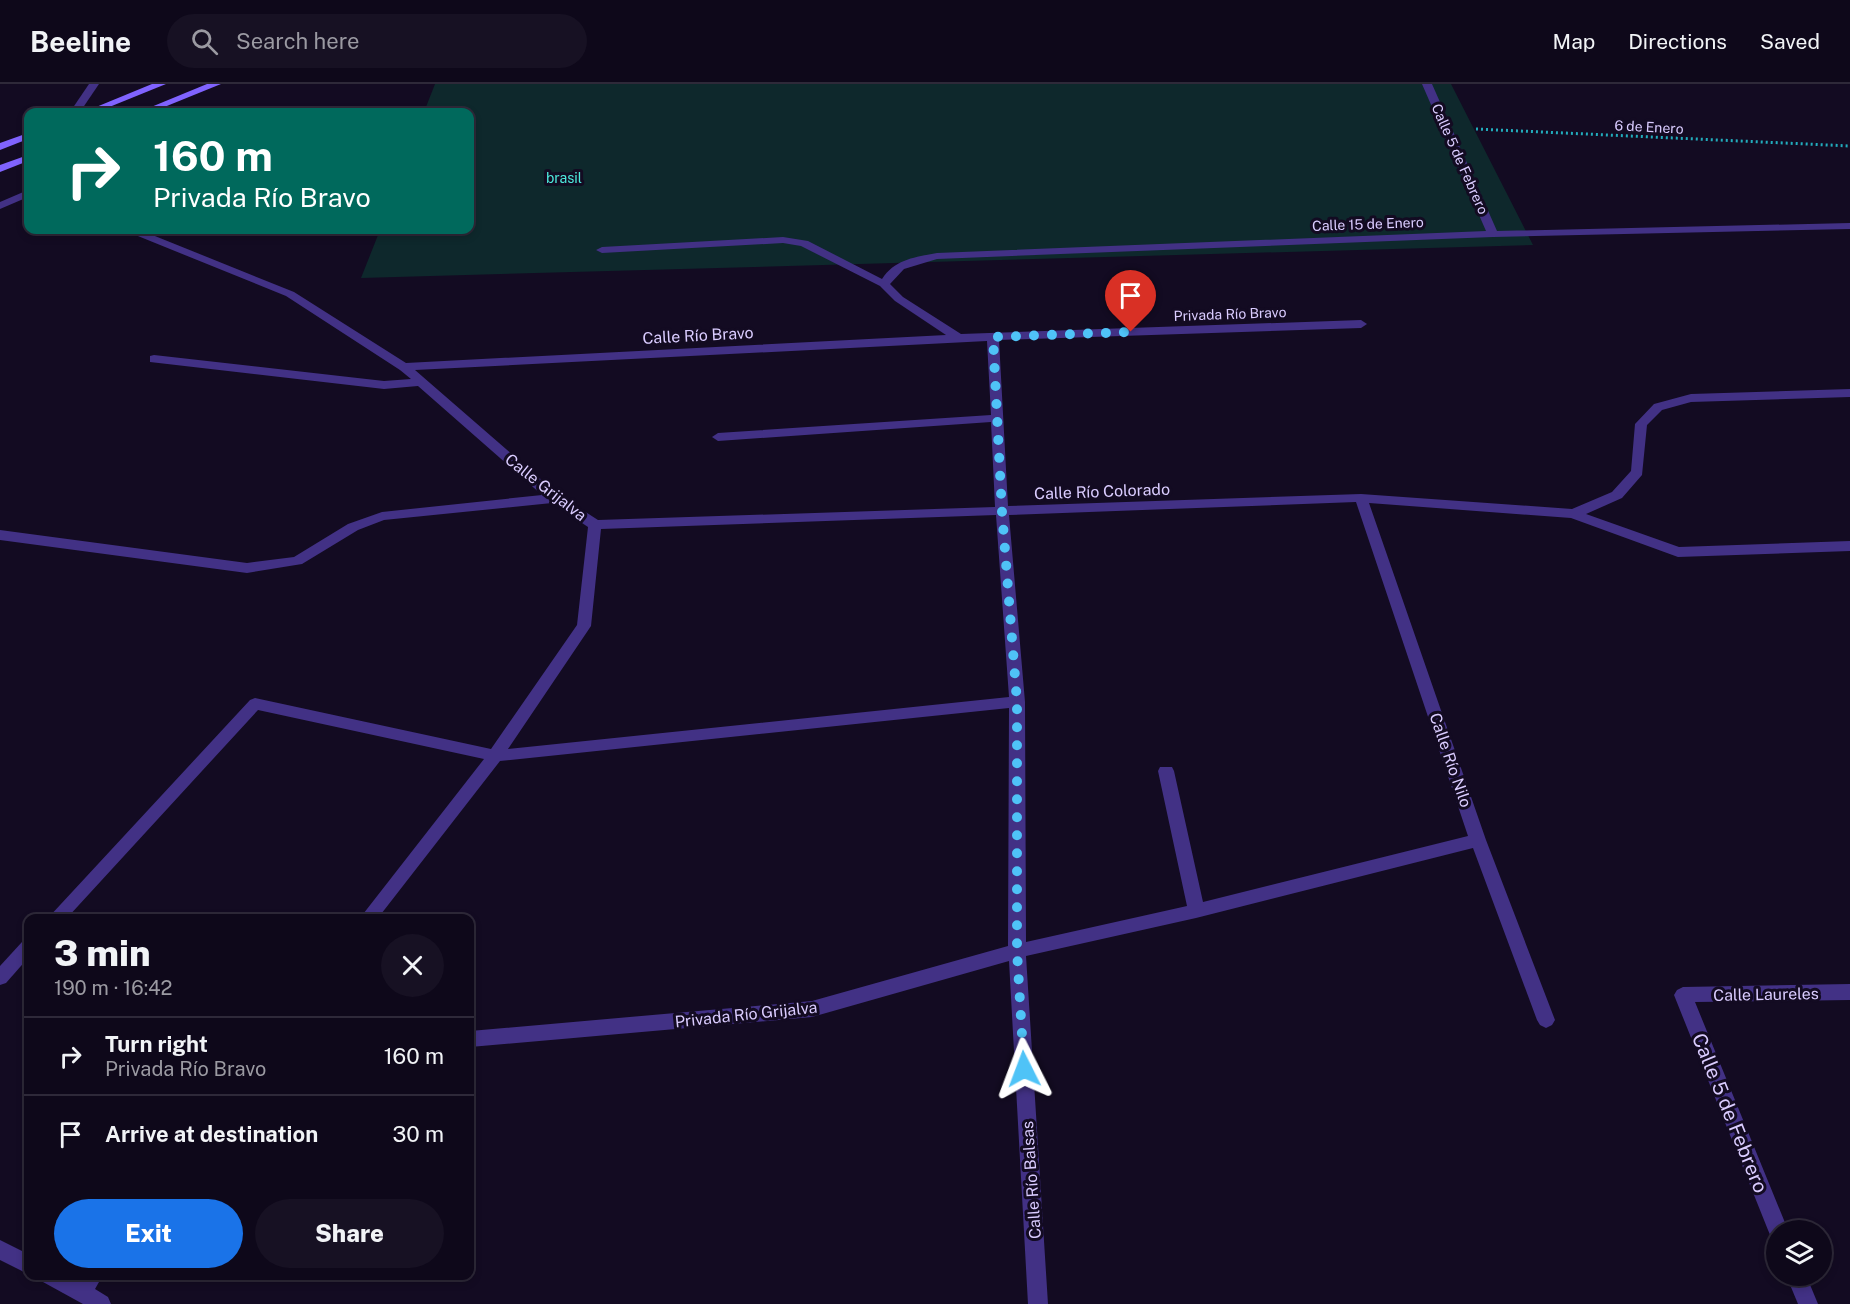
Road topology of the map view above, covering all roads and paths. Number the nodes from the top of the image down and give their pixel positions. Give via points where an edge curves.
1 (94, 84) edge
2 (161, 84) edge
3 (216, 84) edge
4 (1427, 84) edge
5 (78, 108) edge
6 (99, 108) edge
7 (154, 108) edge
8 (1448, 128) junction
9 (24, 138) edge
10 (1850, 146) edge
11 (0, 147) edge
12 (24, 160) edge
13 (0, 169) edge
14 (24, 195) edge
15 (0, 206) edge
16 (1850, 226) edge
17 (142, 234) edge
18 (1493, 234) junction
19 (602, 250) dead end
20 (884, 284) junction
21 (1361, 324) dead end
22 (993, 337) junction
23 (959, 338) junction
24 (154, 359) dead end
25 (404, 367) junction
26 (422, 382) junction
27 (1850, 393) edge
28 (996, 418) junction
29 (718, 437) dead end
30 (554, 498) junction
31 (1361, 498) junction
32 (1002, 512) junction
33 (1574, 514) junction
34 (596, 525) junction
35 (0, 535) edge
36 (1850, 546) edge
37 (1017, 702) junction
38 (495, 756) junction
39 (1166, 771) dead end
40 (1478, 840) junction
41 (1196, 911) junction
42 (60, 914) edge
43 (371, 914) edge
44 (24, 951) edge
45 (1017, 951) junction
46 (0, 978) edge
47 (1850, 992) edge
48 (1683, 995) joint
49 (1546, 1020) dead end
50 (474, 1039) edge
51 (1774, 1220) edge
52 (0, 1250) edge
53 (24, 1262) edge
54 (87, 1283) edge
55 (1801, 1286) edge
56 (101, 1304) edge
57 (1038, 1304) edge
58 (1808, 1304) edge

1 - 5 street
2 - 6 main road
3 - 7 main road
4 - 8 street, Calle 5 de Febrero
8 - 10 path, 6 de Enero
8 - 18 street, Calle 5 de Febrero
9 - 11 main road
12 - 13 main road
14 - 15 street
16 - 18 street, Calle 15 de Enero
17 - 25 street, Calle Grijalva via 290,294
18 - 20 street, Calle 15 de Enero via 937,256 904,263 891,272
19 - 20 street via 783,240 804,243
20 - 23 street via 899,299
21 - 22 street, Privada Río Bravo
22 - 23 street, Calle Río Bravo
22 - 28 street, Calle Río Balsas
23 - 25 street, Calle Río Bravo
24 - 26 street via 384,385
25 - 26 street, Calle Grijalva
26 - 30 street, Calle Grijalva
27 - 33 street via 1691,399 1658,406 1641,424 1637,472 1617,495
28 - 29 street
28 - 32 street, Calle Río Balsas
30 - 34 street, Calle Grijalva
30 - 35 street via 382,516 353,527 297,561 247,568
31 - 32 street, Calle Río Colorado
31 - 33 street, Calle Río Colorado
31 - 40 street, Calle Río Nilo
32 - 34 street, Calle Río Colorado
32 - 37 street, Calle Río Balsas
33 - 36 street via 1678,552
34 - 38 street, Calle Grijalva via 584,626
37 - 38 street
37 - 45 street, Calle Río Balsas
38 - 42 street via 255,704
38 - 43 street, Calle Grijalva
39 - 41 street
40 - 41 street, Privada Río Grijalva
40 - 49 street, Calle Río Nilo
41 - 45 street, Privada Río Grijalva
44 - 46 street
45 - 50 street, Privada Río Grijalva via 812,1009
45 - 57 street, Calle Río Balsas
47 - 48 street, Calle Laureles
48 - 51 street, Calle 5 de Febrero
52 - 53 street
54 - 56 street
55 - 58 street

